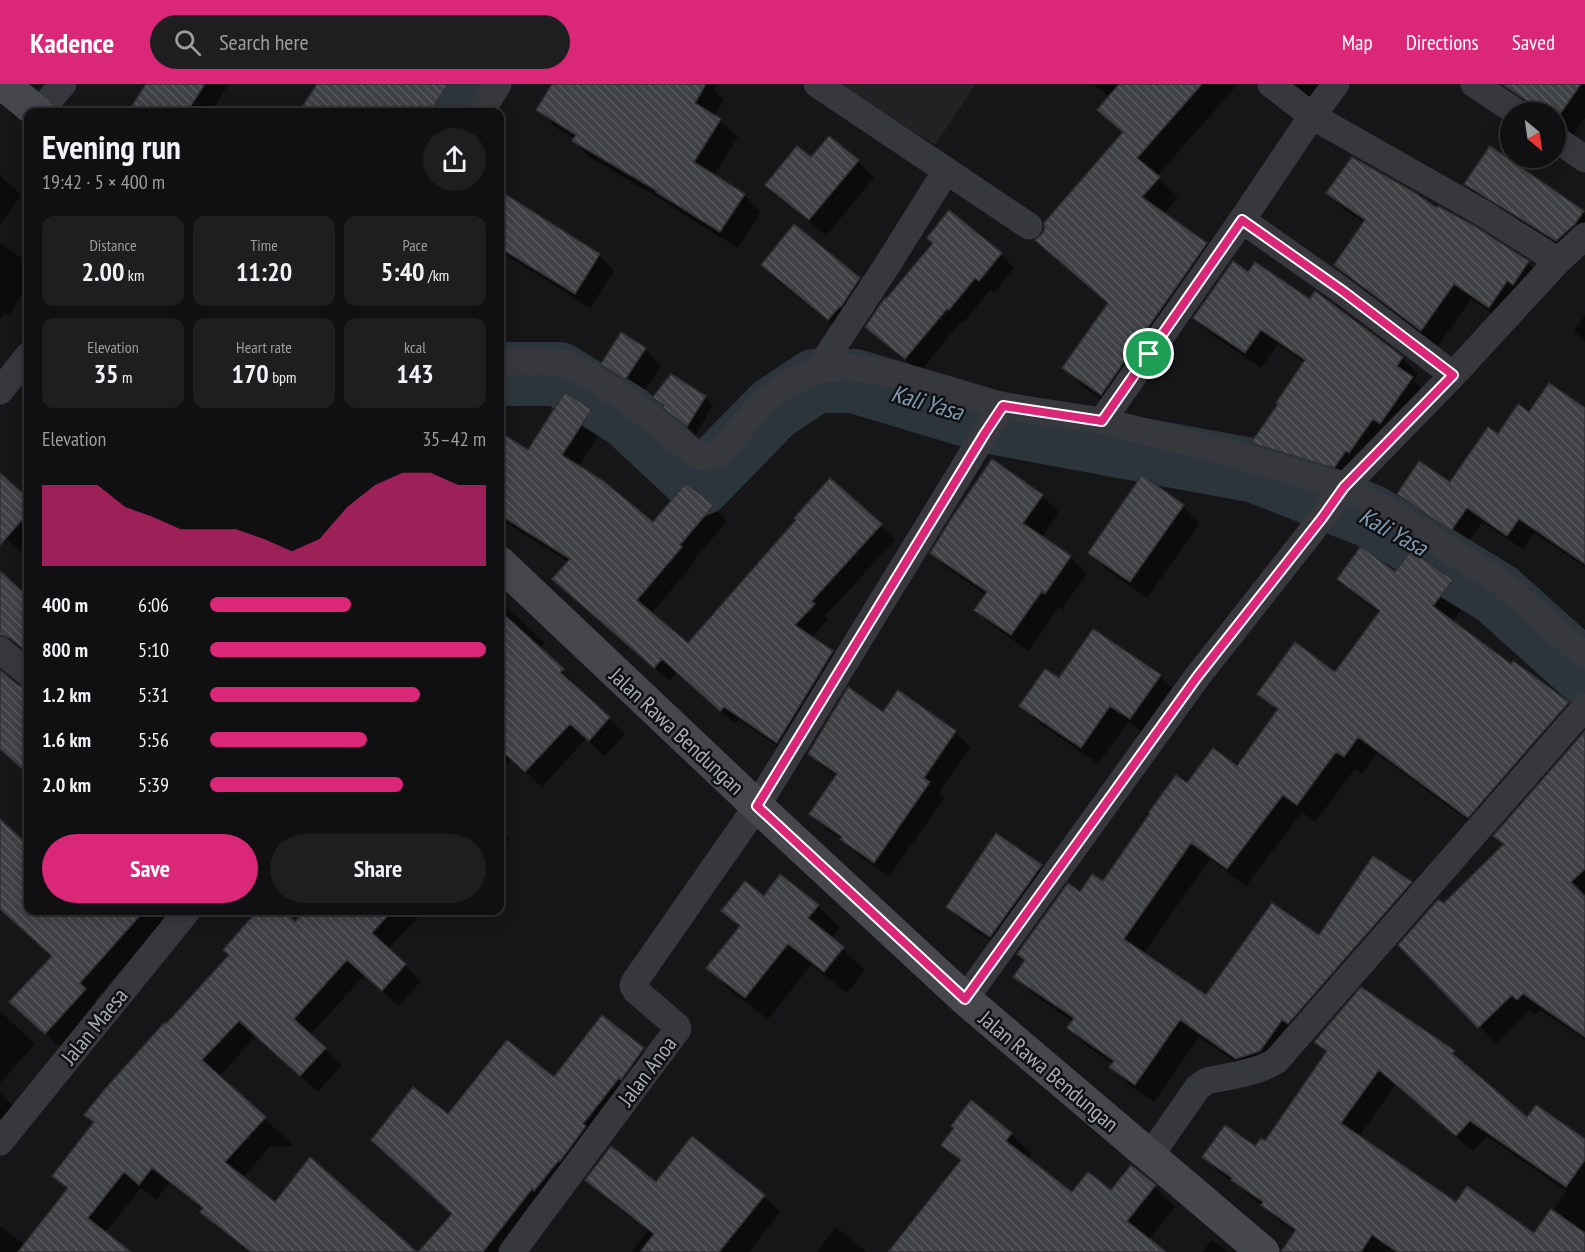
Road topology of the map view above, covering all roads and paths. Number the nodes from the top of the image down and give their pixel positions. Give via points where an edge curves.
1 (3, 84) edge
2 (63, 84) edge
3 (498, 84) edge
4 (817, 84) edge
5 (1271, 84) edge
6 (1336, 84) edge
7 (1473, 84) edge
8 (1501, 102) edge
9 (33, 108) edge
10 (42, 108) edge
11 (483, 108) edge
12 (1312, 116) junction
13 (1566, 146) edge
14 (1585, 159) edge
15 (946, 171) junction
16 (1242, 220) junction
17 (1029, 226) dead end
18 (1585, 236) edge
19 (1558, 261) junction
20 (24, 361) edge
21 (504, 362) edge
22 (818, 370) junction
23 (1453, 375) junction
24 (0, 391) edge
25 (994, 420) junction
26 (1102, 421) junction
27 (1341, 492) junction
28 (504, 567) edge
29 (0, 650) edge
30 (1585, 656) edge
31 (24, 670) edge
32 (1585, 707) edge
33 (757, 806) junction
34 (184, 915) edge
35 (965, 999) junction
36 (0, 1142) edge
37 (1150, 1156) junction
38 (512, 1252) edge
39 (1263, 1252) edge

1 - 9 street
2 - 10 street
3 - 11 street
4 - 15 street
5 - 12 street
6 - 12 street
7 - 8 street
12 - 16 street
12 - 19 street via 1481,212
13 - 14 street
15 - 17 street
15 - 22 street
16 - 23 street
16 - 26 street
18 - 19 street
19 - 23 street
20 - 24 street
21 - 22 street via 561,363 585,373 632,403 698,456 710,457 719,453 770,397 785,385
22 - 25 street via 847,368 891,373
23 - 27 street
25 - 26 street
25 - 33 street
26 - 27 street via 1233,454
27 - 30 street via 1390,512 1503,585
27 - 35 street via 1197,677
28 - 33 street, Jalan Rawa Bendungan
29 - 31 street
32 - 37 street via 1276,1061 1257,1070 1203,1083
33 - 35 street, Jalan Rawa Bendungan
33 - 38 street, Jalan Anoa via 634,981 636,991 678,1029
34 - 36 street, Jalan Maesa
35 - 37 street, Jalan Rawa Bendungan
37 - 39 street, Jalan Rawa Bendungan

